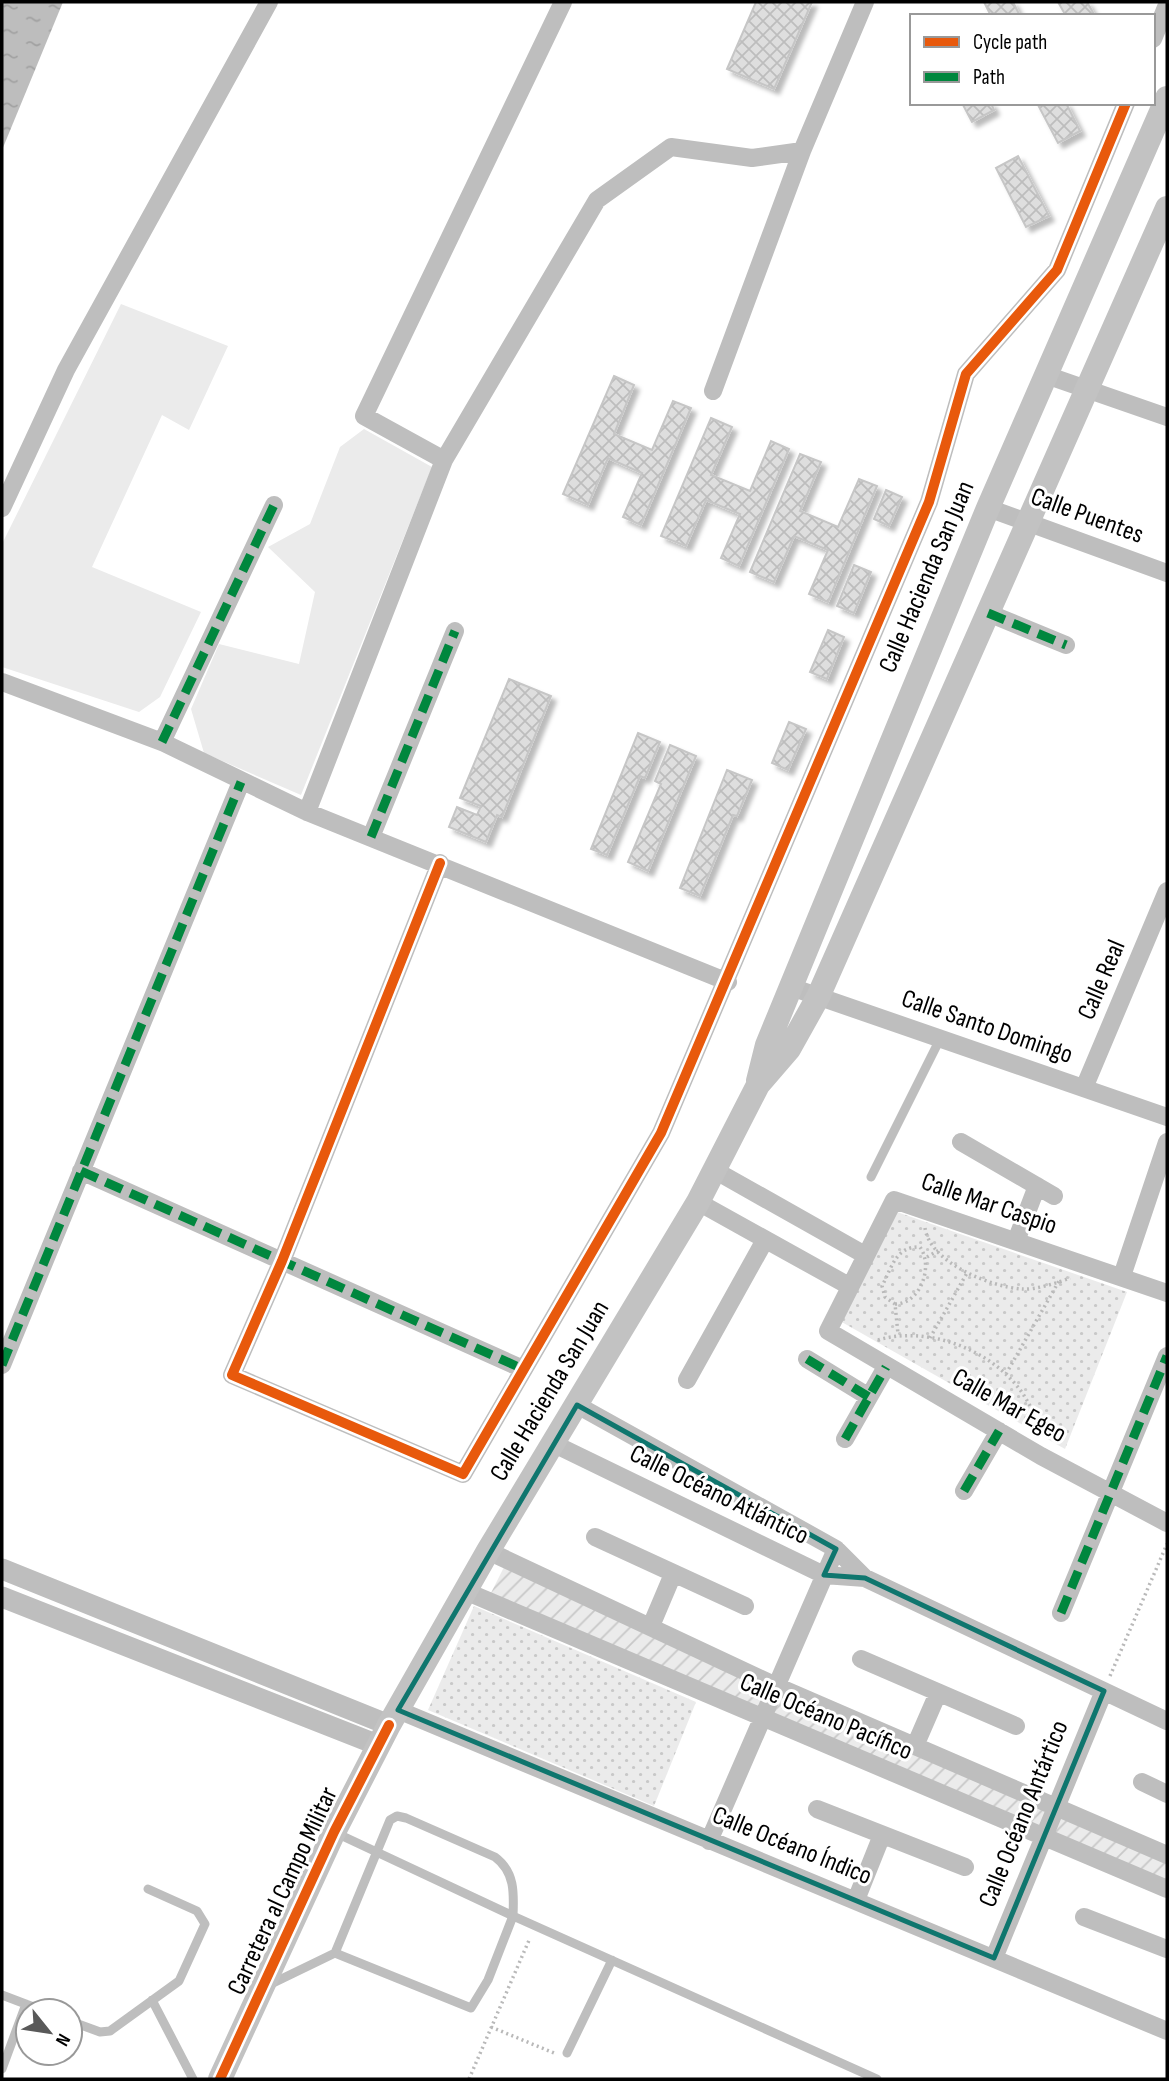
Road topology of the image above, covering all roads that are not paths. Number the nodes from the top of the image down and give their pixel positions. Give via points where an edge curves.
1 (269, 2) edge
2 (563, 2) edge
3 (866, 2) edge
4 (1167, 5) edge
5 (1155, 34) edge
6 (1167, 98) edge
7 (1125, 105) edge
8 (802, 151) junction
9 (1167, 208) edge
10 (1046, 375) junction
11 (1086, 388) junction
12 (713, 391) dead end
13 (1167, 417) edge
14 (444, 460) junction
15 (274, 505) dead end
16 (2, 508) edge
17 (988, 508) junction
18 (1027, 522) junction
19 (1167, 573) edge
20 (988, 613) junction
21 (455, 631) dead end
22 (1066, 645) dead end
23 (2, 682) edge
24 (162, 742) junction
25 (241, 782) junction
26 (307, 812) junction
27 (371, 837) junction
28 (440, 863) junction
29 (1167, 891) edge
30 (728, 982) junction
31 (791, 987) junction
32 (818, 997) junction
33 (940, 1039) junction
34 (758, 1085) junction
35 (1084, 1088) junction
36 (1167, 1117) edge
37 (961, 1142) dead end
38 (1167, 1142) edge
39 (81, 1171) junction
40 (716, 1171) junction
41 (871, 1177) dead end
42 (1037, 1186) junction
43 (1054, 1196) dead end
44 (698, 1202) junction
45 (765, 1240) junction
46 (1016, 1241) junction
47 (865, 1255) junction
48 (282, 1261) junction
49 (1122, 1276) junction
50 (849, 1286) junction
51 (1167, 1293) edge
52 (828, 1331) joint
53 (1167, 1356) edge
54 (807, 1359) dead end
55 (2, 1364) edge
56 (886, 1367) junction
57 (523, 1369) junction
58 (687, 1380) dead end
59 (869, 1397) junction
60 (577, 1405) junction
61 (999, 1431) junction
62 (845, 1439) dead end
63 (554, 1444) junction
64 (1110, 1490) junction
65 (964, 1491) dead end
66 (1167, 1523) edge
67 (595, 1537) dead end
68 (836, 1549) junction
69 (488, 1551) junction
70 (2, 1569) edge
71 (673, 1574) junction
72 (824, 1575) junction
73 (864, 1578) junction
74 (465, 1591) junction
75 (2, 1597) edge
76 (745, 1606) dead end
77 (1061, 1613) dead end
78 (651, 1626) junction
79 (861, 1659) dead end
80 (776, 1686) junction
81 (1104, 1691) junction
82 (938, 1693) junction
83 (762, 1720) junction
84 (1167, 1721) edge
85 (388, 1726) junction
86 (1016, 1726) dead end
87 (915, 1746) junction
88 (1142, 1782) dead end
89 (1167, 1794) edge
90 (1055, 1807) junction
91 (817, 1808) dead end
92 (334, 1832) junction
93 (882, 1835) junction
94 (1043, 1837) junction
95 (709, 1841) junction
96 (375, 1853) junction
97 (1167, 1856) edge
98 (965, 1867) dead end
99 (148, 1889) dead end
100 (1167, 1889) edge
101 (856, 1900) junction
102 (513, 1916) junction
103 (1084, 1917) dead end
104 (1167, 1949) edge
105 (335, 1953) junction
106 (994, 1958) junction
107 (612, 1960) junction
108 (262, 1988) junction
109 (152, 2000) junction
110 (84, 2026) edge
111 (1167, 2031) edge
112 (14, 2036) edge
113 (567, 2053) road end
114 (2, 2068) edge
115 (193, 2079) edge
116 (220, 2079) edge
117 (877, 2079) edge

1 - 16 street via 66,370
2 - 14 street via 364,416
3 - 8 street
4 - 5 street
6 - 10 main road, Calle Hacienda San Juan
7 - 30 street via 1057,270 966,374 929,502
8 - 12 street
8 - 14 street via 752,158 671,148 597,200
9 - 11 main road, Calle Hacienda San Juan
10 - 11 street
10 - 17 main road, Calle Hacienda San Juan
11 - 13 street
11 - 18 main road, Calle Hacienda San Juan
14 - 26 street
15 - 24 street
17 - 18 street, Calle Puentes
17 - 31 main road, Calle Hacienda San Juan
18 - 19 street, Calle Puentes
18 - 20 main road, Calle Hacienda San Juan
20 - 22 street
20 - 32 main road, Calle Hacienda San Juan
21 - 27 street
23 - 24 street
24 - 25 street
25 - 26 street
25 - 39 street
26 - 27 street
27 - 28 street
28 - 30 street
28 - 48 street
29 - 35 street, Calle Real
30 - 57 street via 661,1133
31 - 32 street, Calle Santo Domingo
31 - 34 main road, Calle Hacienda San Juan via 767,1045
32 - 33 street, Calle Santo Domingo
32 - 34 main road, Calle Hacienda San Juan via 789,1049
33 - 35 street, Calle Santo Domingo
33 - 41 lane
34 - 40 main road, Calle Hacienda San Juan
35 - 36 street, Calle Santo Domingo
37 - 42 street
38 - 49 street
39 - 48 street
39 - 55 street
40 - 44 main road, Calle Hacienda San Juan
40 - 47 street
42 - 43 street
42 - 46 street
44 - 45 street
44 - 60 main road, Calle Hacienda San Juan
45 - 50 street
45 - 58 street
46 - 47 street, Calle Mar Caspio via 894,1200
46 - 49 street, Calle Mar Caspio
47 - 50 street, Calle Mar Caspio
48 - 57 street
48 - 57 street via 232,1375 463,1474
49 - 51 street, Calle Mar Caspio
50 - 52 street, Calle Mar Caspio
52 - 56 street, Calle Mar Egeo
53 - 64 street
54 - 59 street
56 - 59 street
56 - 61 street, Calle Mar Egeo
59 - 62 street
60 - 63 main road, Calle Hacienda San Juan
60 - 68 street, Calle Océano Atlántico
61 - 64 street, Calle Mar Egeo
61 - 65 street
63 - 69 main road, Calle Hacienda San Juan
63 - 72 street, Calle Océano Atlántico
64 - 66 street, Calle Mar Egeo
64 - 77 street
67 - 71 street
68 - 72 street
68 - 73 street, Calle Océano Atlántico
69 - 74 main road, Calle Hacienda San Juan
69 - 78 street, Calle Océano Pacífico
70 - 85 street
71 - 76 street
71 - 78 street
72 - 73 street, Calle Océano Atlántico
72 - 80 street
73 - 81 street, Calle Océano Atlántico
74 - 83 street, Calle Océano Pacífico
74 - 85 main road, Calle Hacienda San Juan
75 - 85 street
78 - 80 street, Calle Océano Pacífico
79 - 82 street
80 - 83 street
80 - 87 street, Calle Océano Pacífico
81 - 84 street, Calle Océano Atlántico
81 - 90 street, Calle Océano Antártico
82 - 86 street
82 - 87 street
83 - 94 street, Calle Océano Pacífico
83 - 95 street
85 - 92 main road, Carretera al Campo Militar
85 - 95 street, Calle Océano Índico
87 - 90 street, Calle Océano Pacífico
88 - 89 street
90 - 94 street, Calle Océano Antártico
90 - 97 street, Calle Océano Pacífico
91 - 93 street
92 - 96 lane
92 - 108 main road, Carretera al Campo Militar
93 - 98 street
93 - 101 street
94 - 100 street, Calle Océano Pacífico
94 - 106 street, Calle Océano Antártico
95 - 101 street, Calle Océano Índico
96 - 102 lane
96 - 102 lane via 390,1820 397,1816 495,1857 512,1879
96 - 105 lane
99 - 109 lane via 197,1911 205,1924 185,1974
101 - 106 street, Calle Océano Índico
102 - 105 lane via 488,1980 471,2008
102 - 107 lane
103 - 104 street
105 - 108 lane
106 - 111 street, Calle Océano Índico
107 - 113 lane
107 - 117 lane
108 - 116 main road, Carretera al Campo Militar
109 - 110 lane via 110,2031
109 - 115 lane
112 - 114 lane

